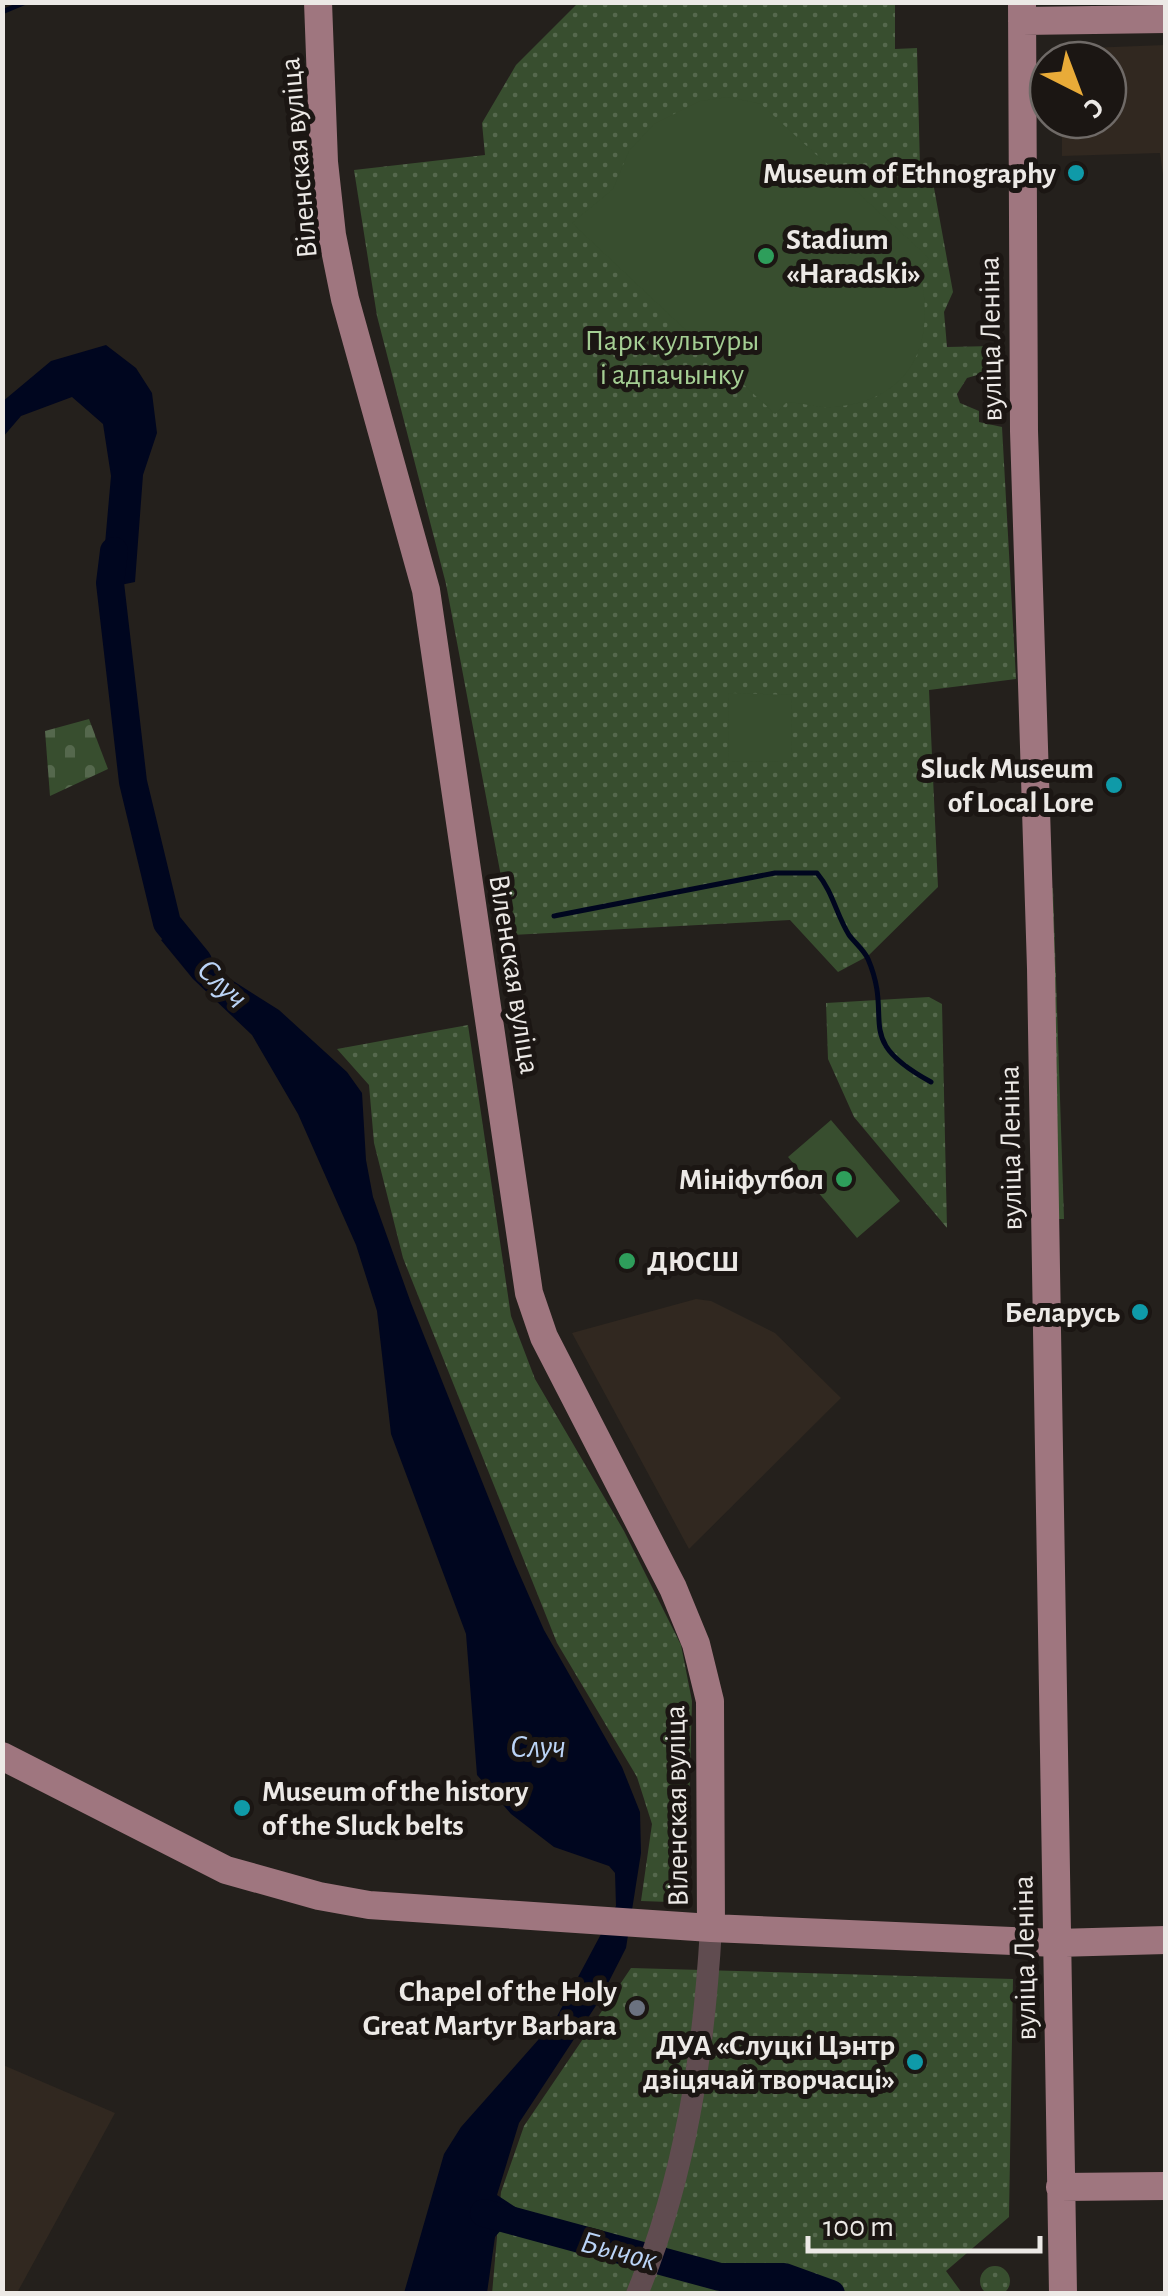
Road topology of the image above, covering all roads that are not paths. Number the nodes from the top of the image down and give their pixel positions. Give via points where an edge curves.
1 (318, 2) edge
2 (1022, 12) edge
3 (1166, 19) edge
4 (2, 1756) edge
5 (710, 1928) junction
6 (1166, 1940) edge
7 (1056, 1943) junction
8 (1166, 2186) edge
9 (1060, 2187) junction
10 (640, 2288) edge
11 (1062, 2294) edge

1 - 5 main road, Віленская вуліца via 332,235 426,590 529,1293 544,1337 674,1588 696,1644 710,1718
2 - 3 main road
2 - 7 main road, вуліца Леніна via 1024,431 1041,968
4 - 5 main road via 226,1870 276,1886 405,1909
5 - 7 main road
5 - 10 street via 691,2106
6 - 7 main road
7 - 9 main road, вуліца Леніна
8 - 9 main road
9 - 11 main road, вуліца Леніна

